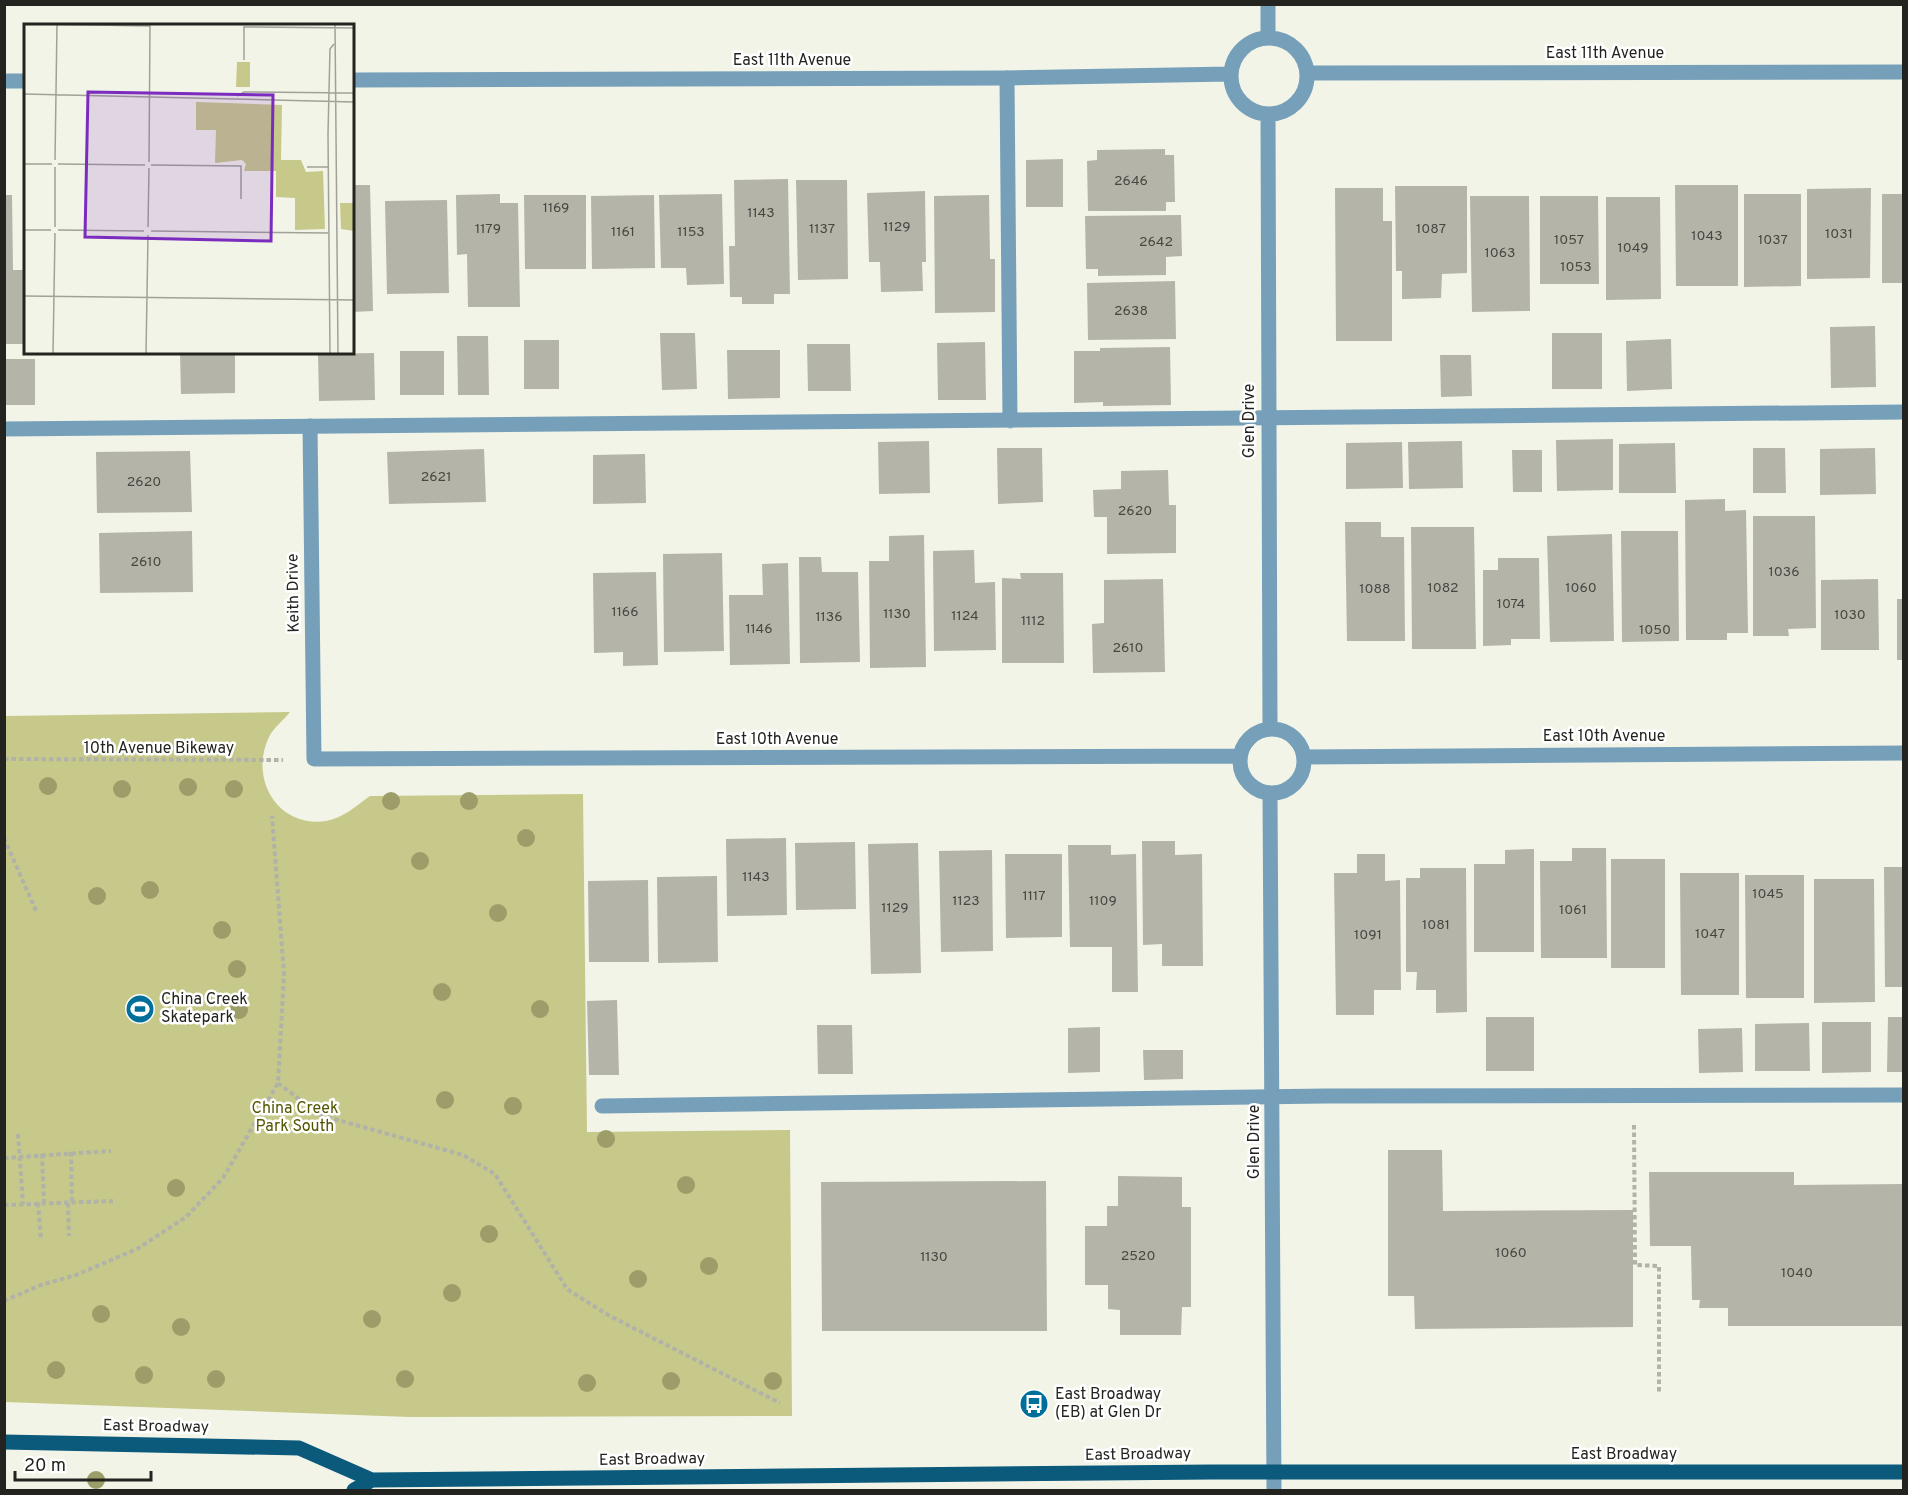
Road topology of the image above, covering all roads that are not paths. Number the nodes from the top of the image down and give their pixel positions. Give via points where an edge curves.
1 (1268, 4) edge
2 (1268, 38) junction
3 (1904, 72) edge
4 (1307, 73) junction
5 (1231, 74) junction
6 (1007, 78) junction
7 (354, 80) edge
8 (4, 81) edge
9 (24, 81) edge
10 (1268, 114) junction
11 (1904, 412) edge
12 (1268, 417) junction
13 (1010, 421) junction
14 (310, 426) junction
15 (4, 429) edge
16 (1270, 729) junction
17 (1904, 753) edge
18 (1240, 756) junction
19 (1304, 757) junction
20 (314, 759) joint
21 (1270, 793) junction
22 (1904, 1095) edge
23 (1273, 1097) junction
24 (602, 1106) dead end
25 (4, 1442) edge
26 (1904, 1472) edge
27 (1274, 1474) junction
28 (372, 1480) junction
29 (354, 1491) edge
30 (1274, 1491) edge

1 - 2 street
2 - 4 street via 1280,39 1299,52
2 - 5 street via 1247,45
3 - 4 street, East 11th Avenue
4 - 10 street via 1304,91 1292,106
5 - 6 street, East 11th Avenue
5 - 10 street via 1237,98 1251,109
6 - 7 street, East 11th Avenue
6 - 13 street
8 - 9 street
10 - 12 street, Glen Drive
11 - 12 street
12 - 13 street
12 - 16 street, Glen Drive
13 - 14 street
14 - 15 street
14 - 20 street, Keith Drive
16 - 18 street via 1250,737
16 - 19 street via 1279,729 1296,739
17 - 19 street, East 10th Avenue
18 - 20 street, East 10th Avenue
18 - 21 street via 1244,777 1260,791
19 - 21 street via 1296,783
21 - 23 street, Glen Drive
22 - 23 street
23 - 24 street
23 - 27 street, Glen Drive
25 - 28 main road, East Broadway via 299,1448
26 - 27 main road, East Broadway
27 - 28 main road, East Broadway
27 - 30 street, Glen Drive
28 - 29 main road

